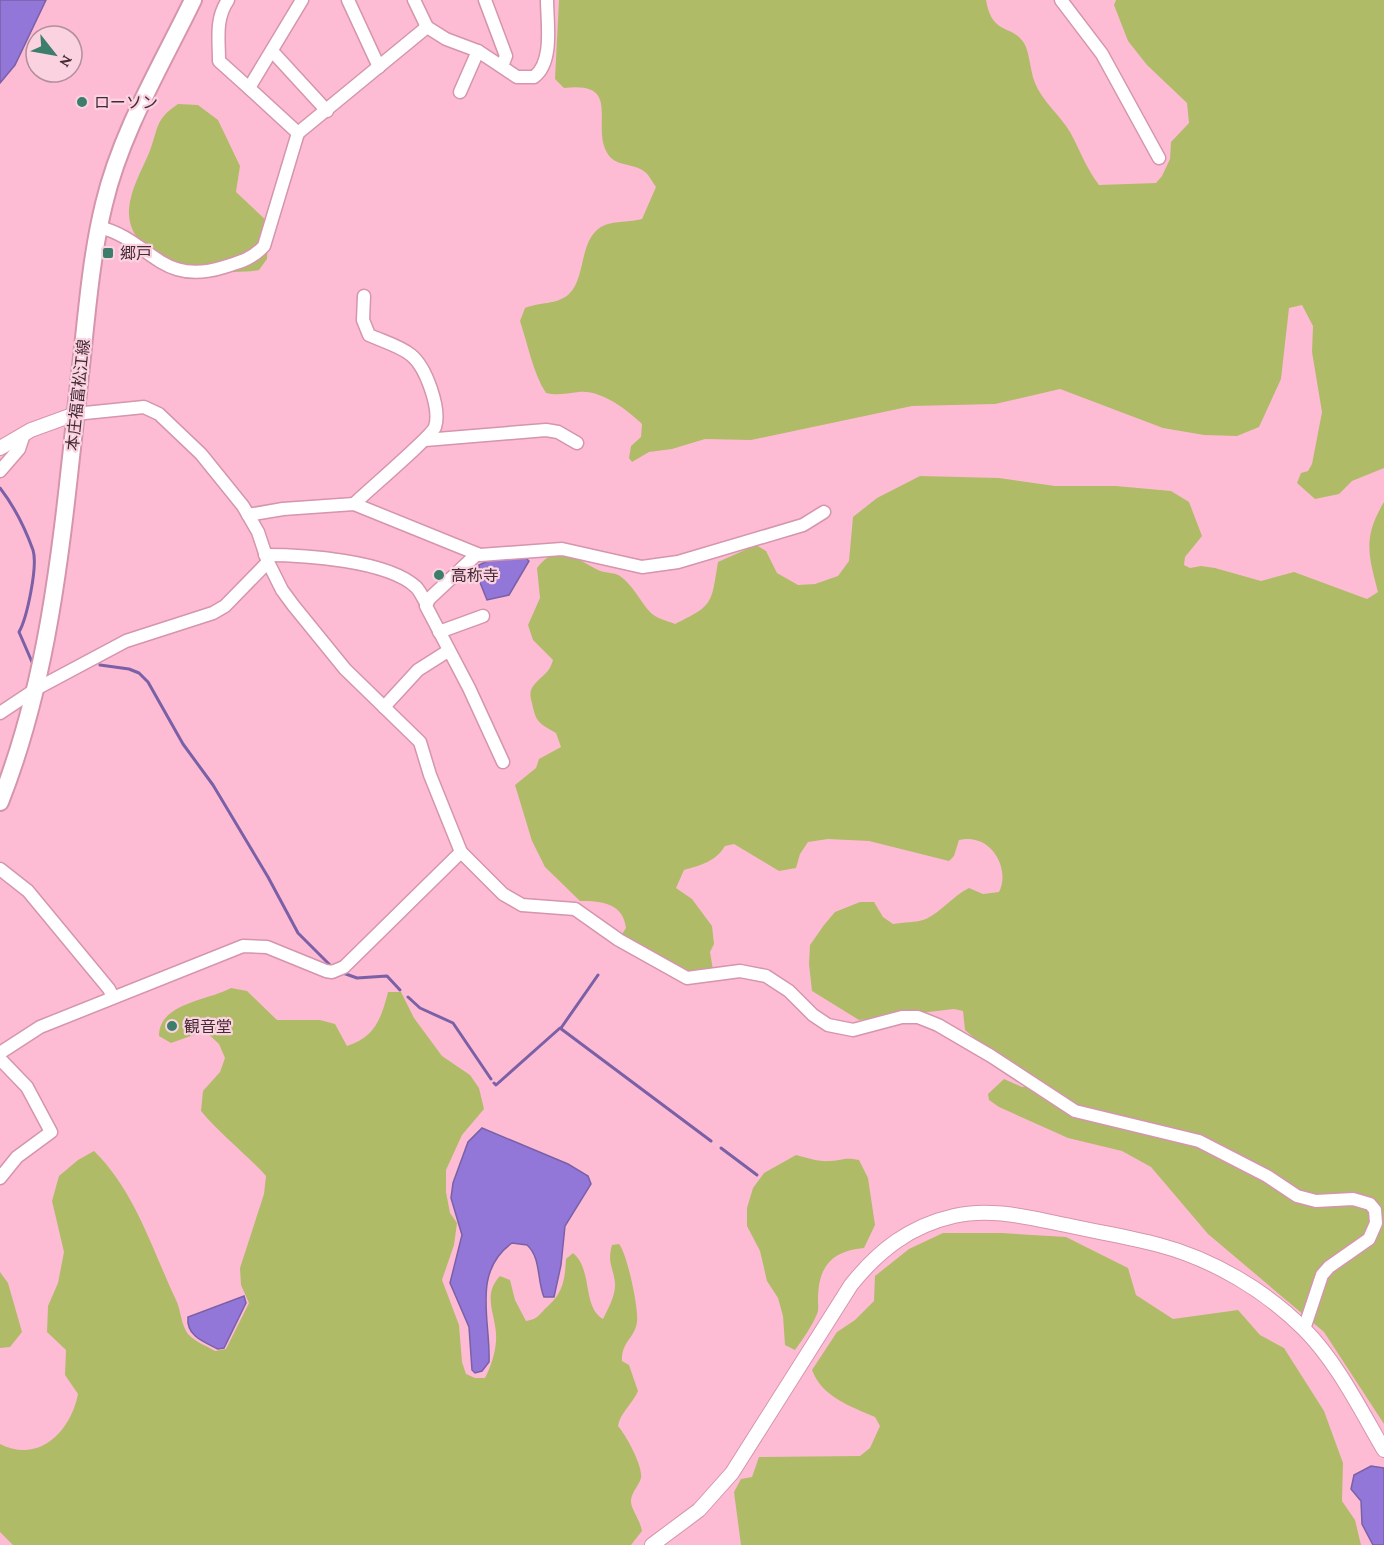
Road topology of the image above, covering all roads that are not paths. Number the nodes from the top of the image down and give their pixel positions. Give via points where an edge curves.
1 (193, 0) edge
2 (228, 0) edge
3 (302, 0) edge
4 (348, 0) edge
5 (414, 0) edge
6 (485, 0) edge
7 (547, 0) edge
8 (1061, 0) edge
9 (427, 27) junction
10 (272, 51) junction
11 (478, 51) junction
12 (502, 66) junction
13 (379, 67) junction
14 (249, 88) junction
15 (460, 92) dead end
16 (327, 111) junction
17 (298, 133) junction
18 (1159, 158) dead end
19 (99, 226) junction
20 (363, 296) dead end
21 (75, 414) junction
22 (24, 434) junction
23 (425, 440) junction
24 (577, 442) dead end
25 (0, 448) edge
26 (0, 471) edge
27 (354, 504) junction
28 (824, 512) dead end
29 (248, 515) junction
30 (477, 554) junction
31 (267, 558) junction
32 (426, 603) junction
33 (483, 616) dead end
34 (439, 632) junction
35 (448, 651) junction
36 (36, 689) junction
37 (384, 707) junction
38 (0, 713) edge
39 (503, 762) dead end
40 (0, 802) edge
41 (461, 852) junction
42 (0, 869) edge
43 (113, 997) junction
44 (0, 1053) edge
45 (0, 1059) edge
46 (0, 1178) edge
47 (1304, 1329) junction
48 (1384, 1449) edge
49 (652, 1545) edge

1 - 19 main road, 本庄福富松江線 via 125,141 109,183
2 - 14 street via 218,25 219,61
3 - 10 street
4 - 13 street
5 - 9 street
6 - 12 street via 506,56
7 - 12 street via 548,35 540,72 523,78
8 - 18 street via 1102,54
9 - 11 street
9 - 13 street
10 - 14 street
10 - 16 street
11 - 12 street
11 - 15 street
13 - 16 street
14 - 17 street
16 - 17 street
17 - 19 street via 264,246 254,257 211,271 174,270 118,231
19 - 21 main road, 本庄福富松江線
20 - 23 street via 363,320 369,335 410,353 434,395 435,428
21 - 22 street
21 - 29 street via 144,406 159,414 201,454
21 - 36 main road, 本庄福富松江線 via 56,584
22 - 25 street
22 - 26 street via 19,449
23 - 24 street via 546,430
23 - 27 street
27 - 29 street via 283,508
27 - 30 street
28 - 30 street via 803,525 678,562 642,567 562,549
29 - 31 street
30 - 32 street
31 - 32 street via 312,555 385,570 416,587
31 - 36 street via 235,596 213,613 139,635
31 - 37 street via 282,590 345,669
32 - 34 street
33 - 34 street
34 - 35 street
35 - 37 street via 418,670
35 - 39 street
36 - 38 street
36 - 40 main road, 本庄福富松江線
37 - 41 street via 420,742
41 - 43 street via 351,962 337,970 326,971 275,949 251,945
41 - 47 street via 503,894 522,905 575,909 619,940 687,978 740,971 758,973 789,991 828,1025 847,1029 918,1017 991,1056 1075,1112 1199,1141 1297,1196 1317,1201 1364,1200 1375,1210 1373,1231 1369,1239 1322,1275
42 - 43 street via 28,891
43 - 44 street via 29,1032
45 - 46 street via 27,1087 51,1132 17,1157
47 - 48 street via 1329,1360
47 - 49 street via 1232,1275 1160,1245 1038,1220 983,1212 954,1215 907,1232 865,1267 732,1473 699,1510

